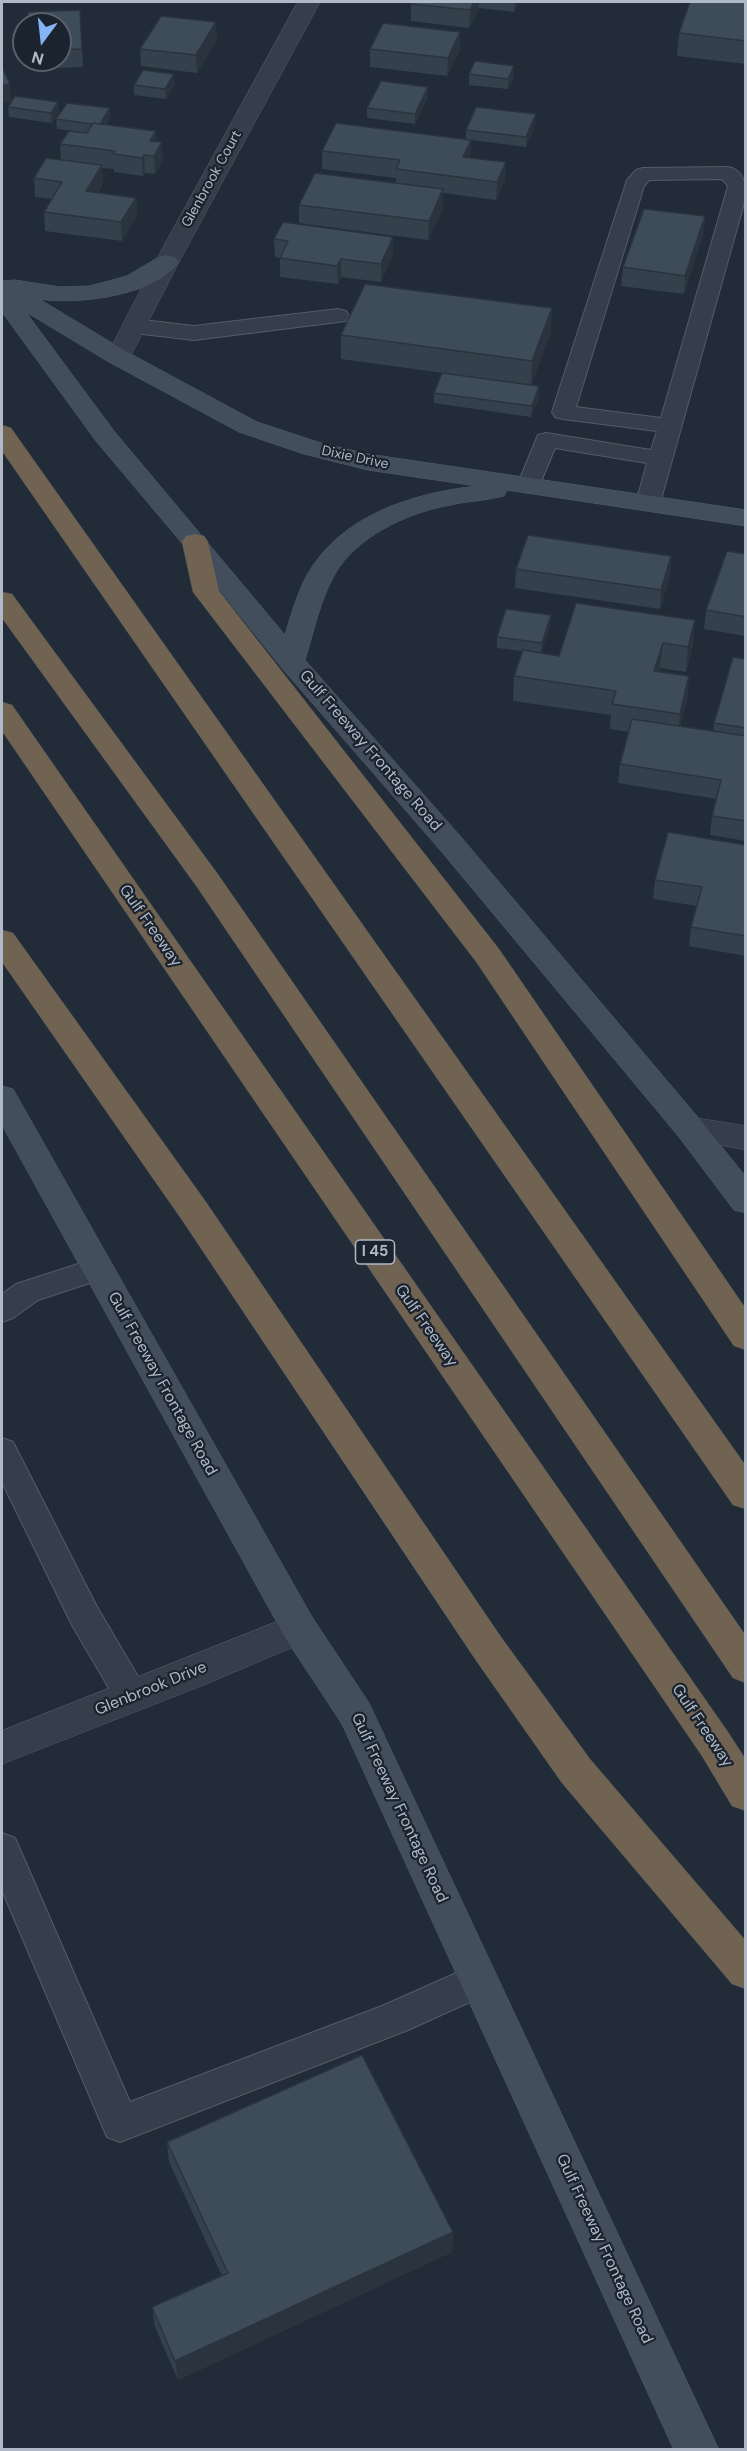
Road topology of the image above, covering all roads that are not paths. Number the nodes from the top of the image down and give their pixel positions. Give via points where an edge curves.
1 (309, 2) edge
2 (167, 262) junction
3 (2, 286) edge
4 (2, 296) edge
5 (338, 316) dead end
6 (134, 326) junction
7 (118, 357) junction
8 (670, 426) junction
9 (2, 433) edge
10 (660, 458) junction
11 (529, 486) junction
12 (648, 504) junction
13 (746, 518) edge
14 (195, 542) junction
15 (2, 600) edge
16 (291, 661) junction
17 (2, 711) edge
18 (2, 940) edge
19 (2, 1097) edge
20 (690, 1129) junction
21 (746, 1138) edge
22 (746, 1201) edge
23 (97, 1269) junction
24 (2, 1310) edge
25 (746, 1337) edge
26 (2, 1451) edge
27 (746, 1495) edge
28 (299, 1628) junction
29 (746, 1667) edge
30 (132, 1697) junction
31 (2, 1748) edge
32 (746, 1794) edge
33 (2, 1849) edge
34 (746, 1971) edge
35 (479, 1980) junction
36 (697, 2450) edge

1 - 2 street, Glenbrook Court
2 - 3 main road via 136,281 72,295 38,294
2 - 6 street, Glenbrook Court
3 - 7 main road, Dixie Drive
4 - 14 main road, Gulf Freeway Frontage Road via 105,436
5 - 6 lane via 194,333
6 - 7 street, Glenbrook Court
7 - 11 main road, Dixie Drive via 248,427 313,449 368,462
8 - 8 lane via 738,186 728,172 643,174 634,184 563,412
8 - 10 lane
9 - 27 highway
10 - 11 lane via 546,440
10 - 12 lane
11 - 12 main road, Dixie Drive
11 - 16 main road via 441,499 353,537 329,561 315,588
12 - 13 main road, Dixie Drive
14 - 16 main road, Gulf Freeway Frontage Road
14 - 25 highway via 206,592 488,956
15 - 29 highway via 207,880
16 - 20 main road, Gulf Freeway Frontage Road via 451,844
17 - 32 highway, Gulf Freeway / I 45
18 - 34 highway via 194,1211 488,1648 576,1771
19 - 23 main road, Gulf Freeway Frontage Road
20 - 21 street
20 - 22 main road, Gulf Freeway Frontage Road
23 - 24 lane via 27,1292
23 - 28 main road, Gulf Freeway Frontage Road
26 - 30 lane via 84,1615
28 - 30 street, Glenbrook Drive
28 - 35 main road, Gulf Freeway Frontage Road via 356,1714
30 - 31 street, Glenbrook Drive
33 - 35 lane via 120,2124 395,2018
35 - 36 main road, Gulf Freeway Frontage Road

